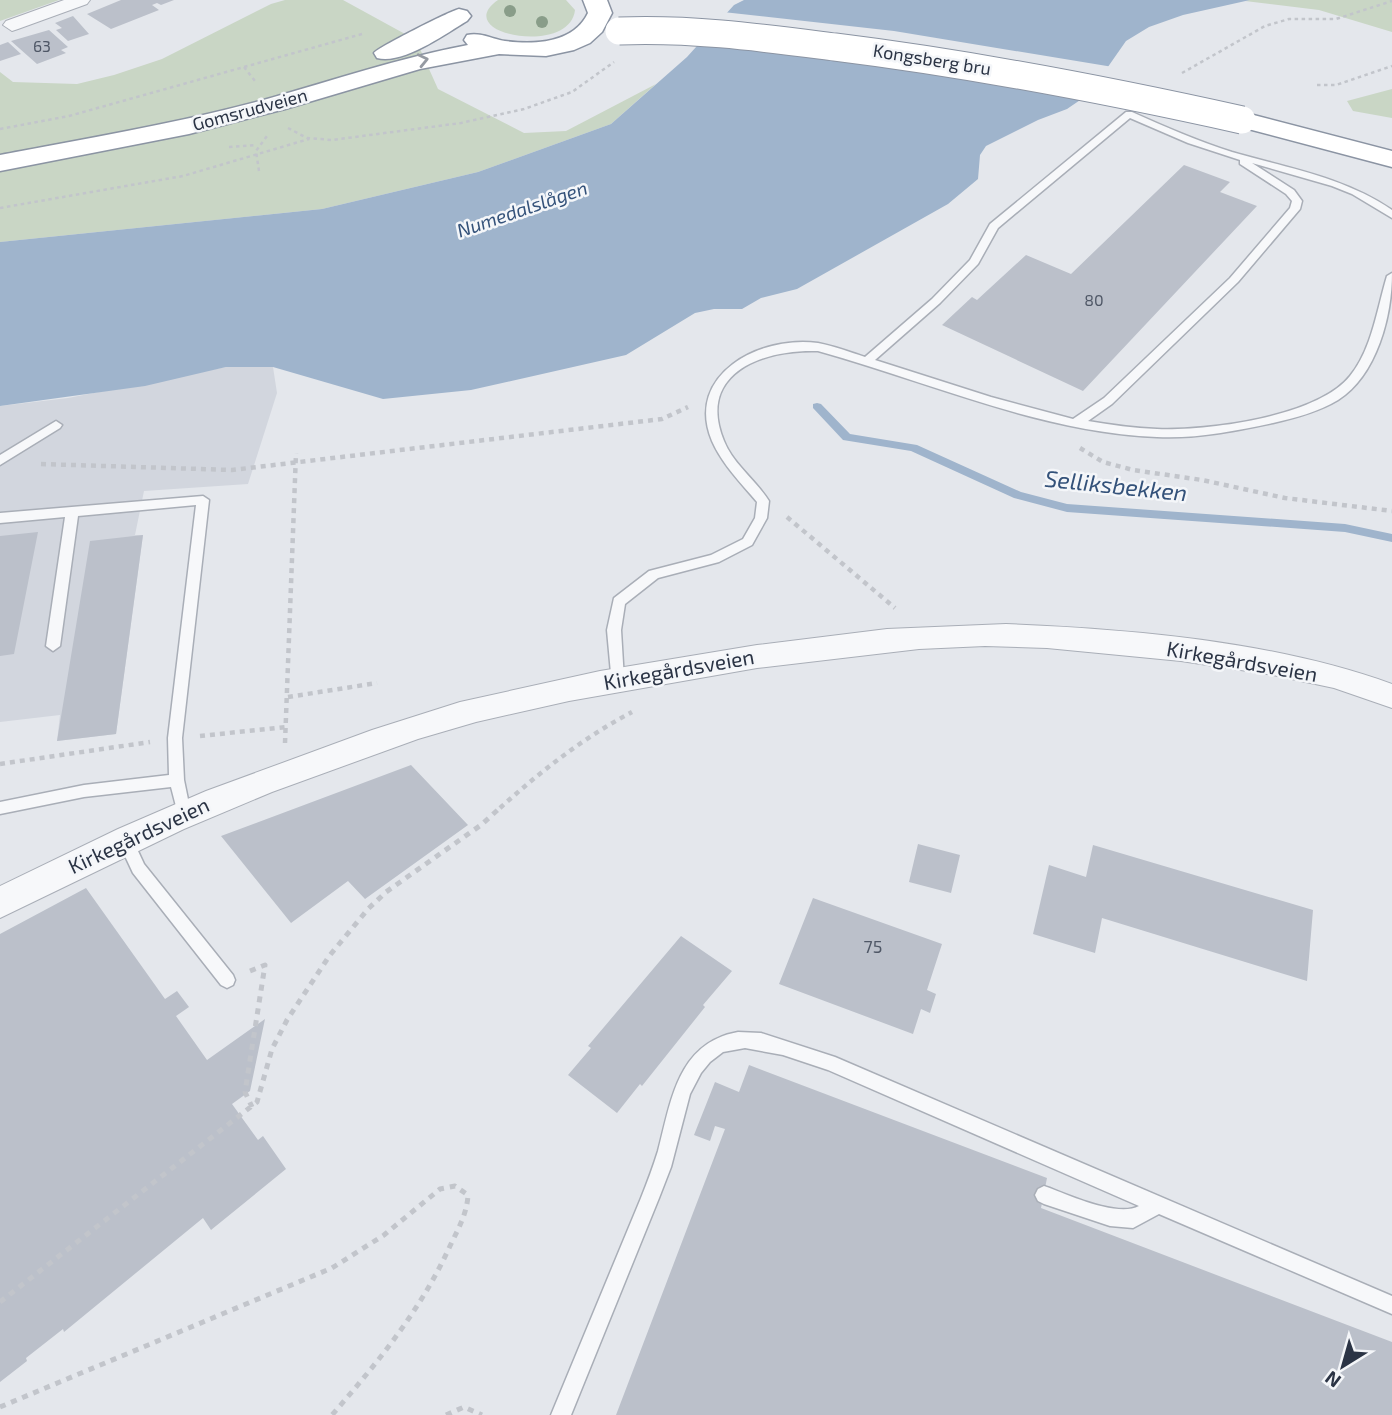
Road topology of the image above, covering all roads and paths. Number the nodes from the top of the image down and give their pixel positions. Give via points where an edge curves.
1 (81, 0) edge
2 (1392, 1) edge
3 (463, 8) edge
4 (612, 9) edge
5 (12, 25) dead end
6 (372, 30) dead end
7 (582, 37) junction
8 (498, 47) junction
9 (615, 61) dead end
10 (1392, 66) edge
11 (244, 67) junction
12 (1179, 75) dead end
13 (255, 81) dead end
14 (1317, 85) dead end
15 (1245, 113) junction
16 (0, 129) edge
17 (273, 130) dead end
18 (1392, 142) edge
19 (0, 146) edge
20 (1233, 155) junction
21 (254, 157) junction
22 (1392, 159) edge
23 (0, 163) edge
24 (258, 171) dead end
25 (0, 208) edge
26 (1392, 215) edge
27 (1392, 276) edge
28 (868, 360) junction
29 (712, 397) junction
30 (1077, 423) junction
31 (56, 425) dead end
32 (296, 453) dead end
33 (0, 461) edge
34 (297, 461) junction
35 (32, 463) dead end
36 (763, 501) junction
37 (1392, 511) edge
38 (72, 513) junction
39 (0, 517) edge
40 (928, 637) junction
41 (53, 646) dead end
42 (656, 673) junction
43 (617, 680) junction
44 (377, 684) dead end
45 (1392, 696) edge
46 (288, 697) junction
47 (286, 727) junction
48 (175, 738) junction
49 (284, 750) dead end
50 (0, 764) edge
51 (177, 780) junction
52 (0, 808) edge
53 (184, 814) junction
54 (126, 841) junction
55 (0, 903) edge
56 (265, 965) dead end
57 (227, 980) dead end
58 (251, 1107) junction
59 (1044, 1195) dead end
60 (1158, 1206) junction
61 (0, 1302) edge
62 (1392, 1304) edge
63 (0, 1407) edge
64 (332, 1415) edge
65 (446, 1415) edge
66 (482, 1415) edge
67 (561, 1415) edge

1 - 5 street
2 - 12 path via 1336,19 1289,19 1265,26
3 - 8 highway via 461,27 468,35
3 - 19 highway, Gomsrudveien via 397,49 306,78 172,113
4 - 7 highway, Kongsberg bru
4 - 7 highway via 600,8 599,18
4 - 15 highway, Kongsberg bru, bridge via 653,29 920,58
6 - 11 path
7 - 8 highway, Kongsberg bru via 542,49
23 -> 8 highway, Gomsrudveien via 189,126 416,62
9 - 21 path via 566,94 523,110 347,139 310,139
10 - 14 path via 1336,85
11 - 13 path
11 - 16 path via 69,116
15 - 18 highway
15 - 22 highway
17 - 21 path via 256,145
20 - 26 lane via 1351,190
20 - 28 lane via 1129,114 994,226 974,262
20 - 30 lane via 1290,192 1297,201 1295,209 1234,280 1108,401
21 - 24 path
21 - 25 path via 183,176
27 - 30 lane via 1367,357 1353,380 1317,407 1198,432 1157,433
28 - 29 lane via 802,345 763,351 741,362
28 - 30 lane
29 - 34 path via 662,419
29 - 36 lane via 711,418 718,442
30 - 37 path via 1077,446 1104,462 1270,495
31 - 33 lane
32 - 34 path
34 - 35 path via 232,470
34 - 46 path
36 - 40 path via 792,520
36 - 43 lane via 761,518 748,542 714,559 654,575 620,602 614,631
38 - 39 lane
38 - 41 lane
38 - 48 lane via 203,500
40 - 42 street, Kirkegårdsveien via 813,647
40 - 45 street, Kirkegårdsveien via 1035,636 1181,650 1291,667
42 - 43 street, Kirkegårdsveien
42 - 58 path via 648,698 638,708 539,773 481,825 368,909 293,1010 272,1049 262,1092
43 - 53 street, Kirkegårdsveien via 473,710 405,731
44 - 46 path
46 - 47 path
47 - 48 path
47 - 49 path
48 - 50 path
48 - 51 lane
51 - 52 lane via 84,791
51 - 53 lane
53 - 54 street, Kirkegårdsveien
54 - 55 street, Kirkegårdsveien
54 - 57 lane via 138,868
56 - 58 path via 245,1092
58 - 61 path
59 - 60 lane via 1110,1217 1133,1219
60 - 62 lane
60 - 67 lane via 806,1055 760,1041 721,1043 691,1072 662,1166
63 - 64 path via 332,1268 440,1189 460,1186 468,1195 466,1210 442,1268 396,1342
65 - 66 path via 467,1405

